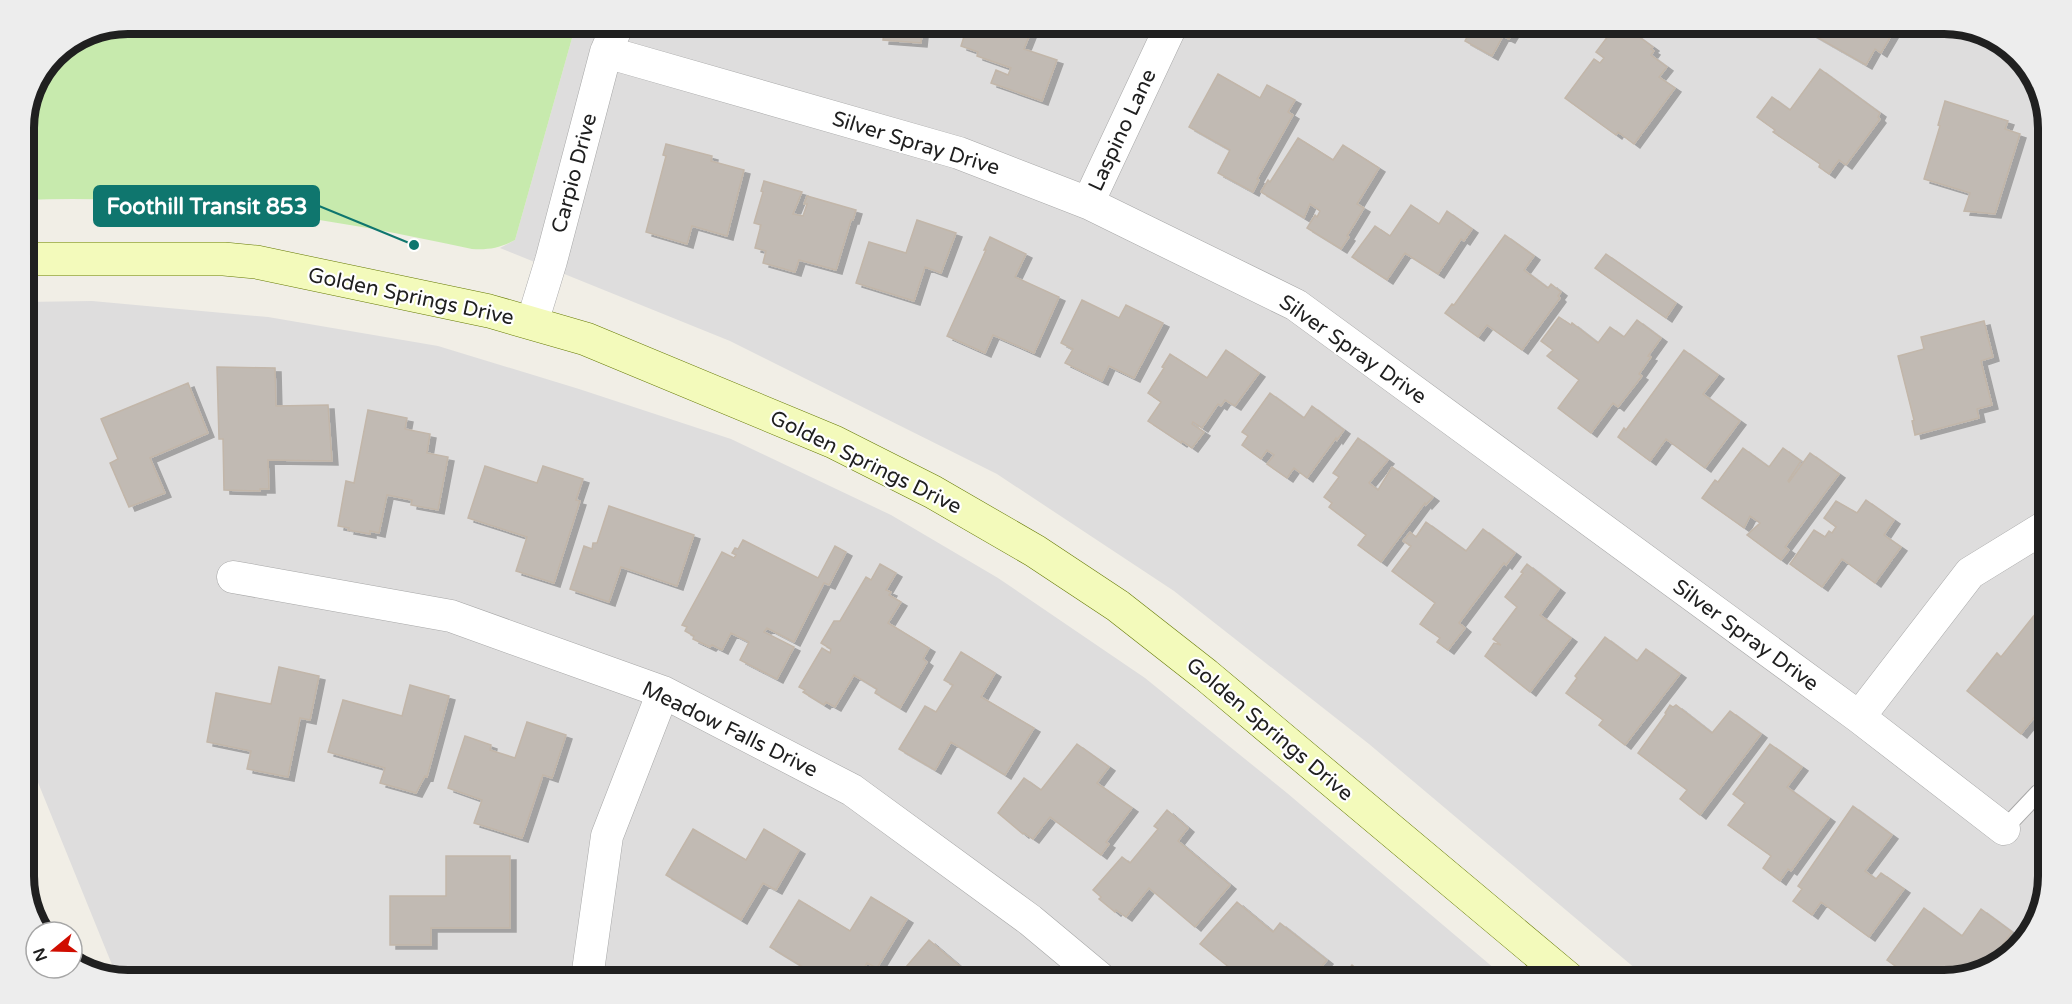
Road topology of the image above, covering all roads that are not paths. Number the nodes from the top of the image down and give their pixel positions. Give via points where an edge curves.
1 (614, 34) edge
2 (1167, 34) edge
3 (606, 52) junction
4 (1088, 203) junction
5 (35, 259) edge
6 (532, 323) junction
7 (2038, 531) edge
8 (233, 577) dead end
9 (663, 692) junction
10 (1859, 717) junction
11 (2038, 793) edge
12 (2004, 829) joint
13 (588, 970) edge
14 (1090, 970) edge
15 (1558, 970) edge

1 - 3 street, Carpio Drive
2 - 4 street, Laspino Lane
3 - 4 street, Silver Spray Drive via 959,153
3 - 6 street, Carpio Drive
4 - 10 street, Silver Spray Drive via 1296,305
5 - 6 main road, Golden Springs Drive via 256,262
6 - 15 main road, Golden Springs Drive via 586,339 834,442 933,492 1035,551 1118,606 1206,675
7 - 10 street via 1970,573
8 - 9 street, Meadow Falls Drive via 451,616
9 - 13 street via 607,836
9 - 14 street, Meadow Falls Drive via 852,790 1030,920
10 - 12 street, Silver Spray Drive
11 - 12 lane

